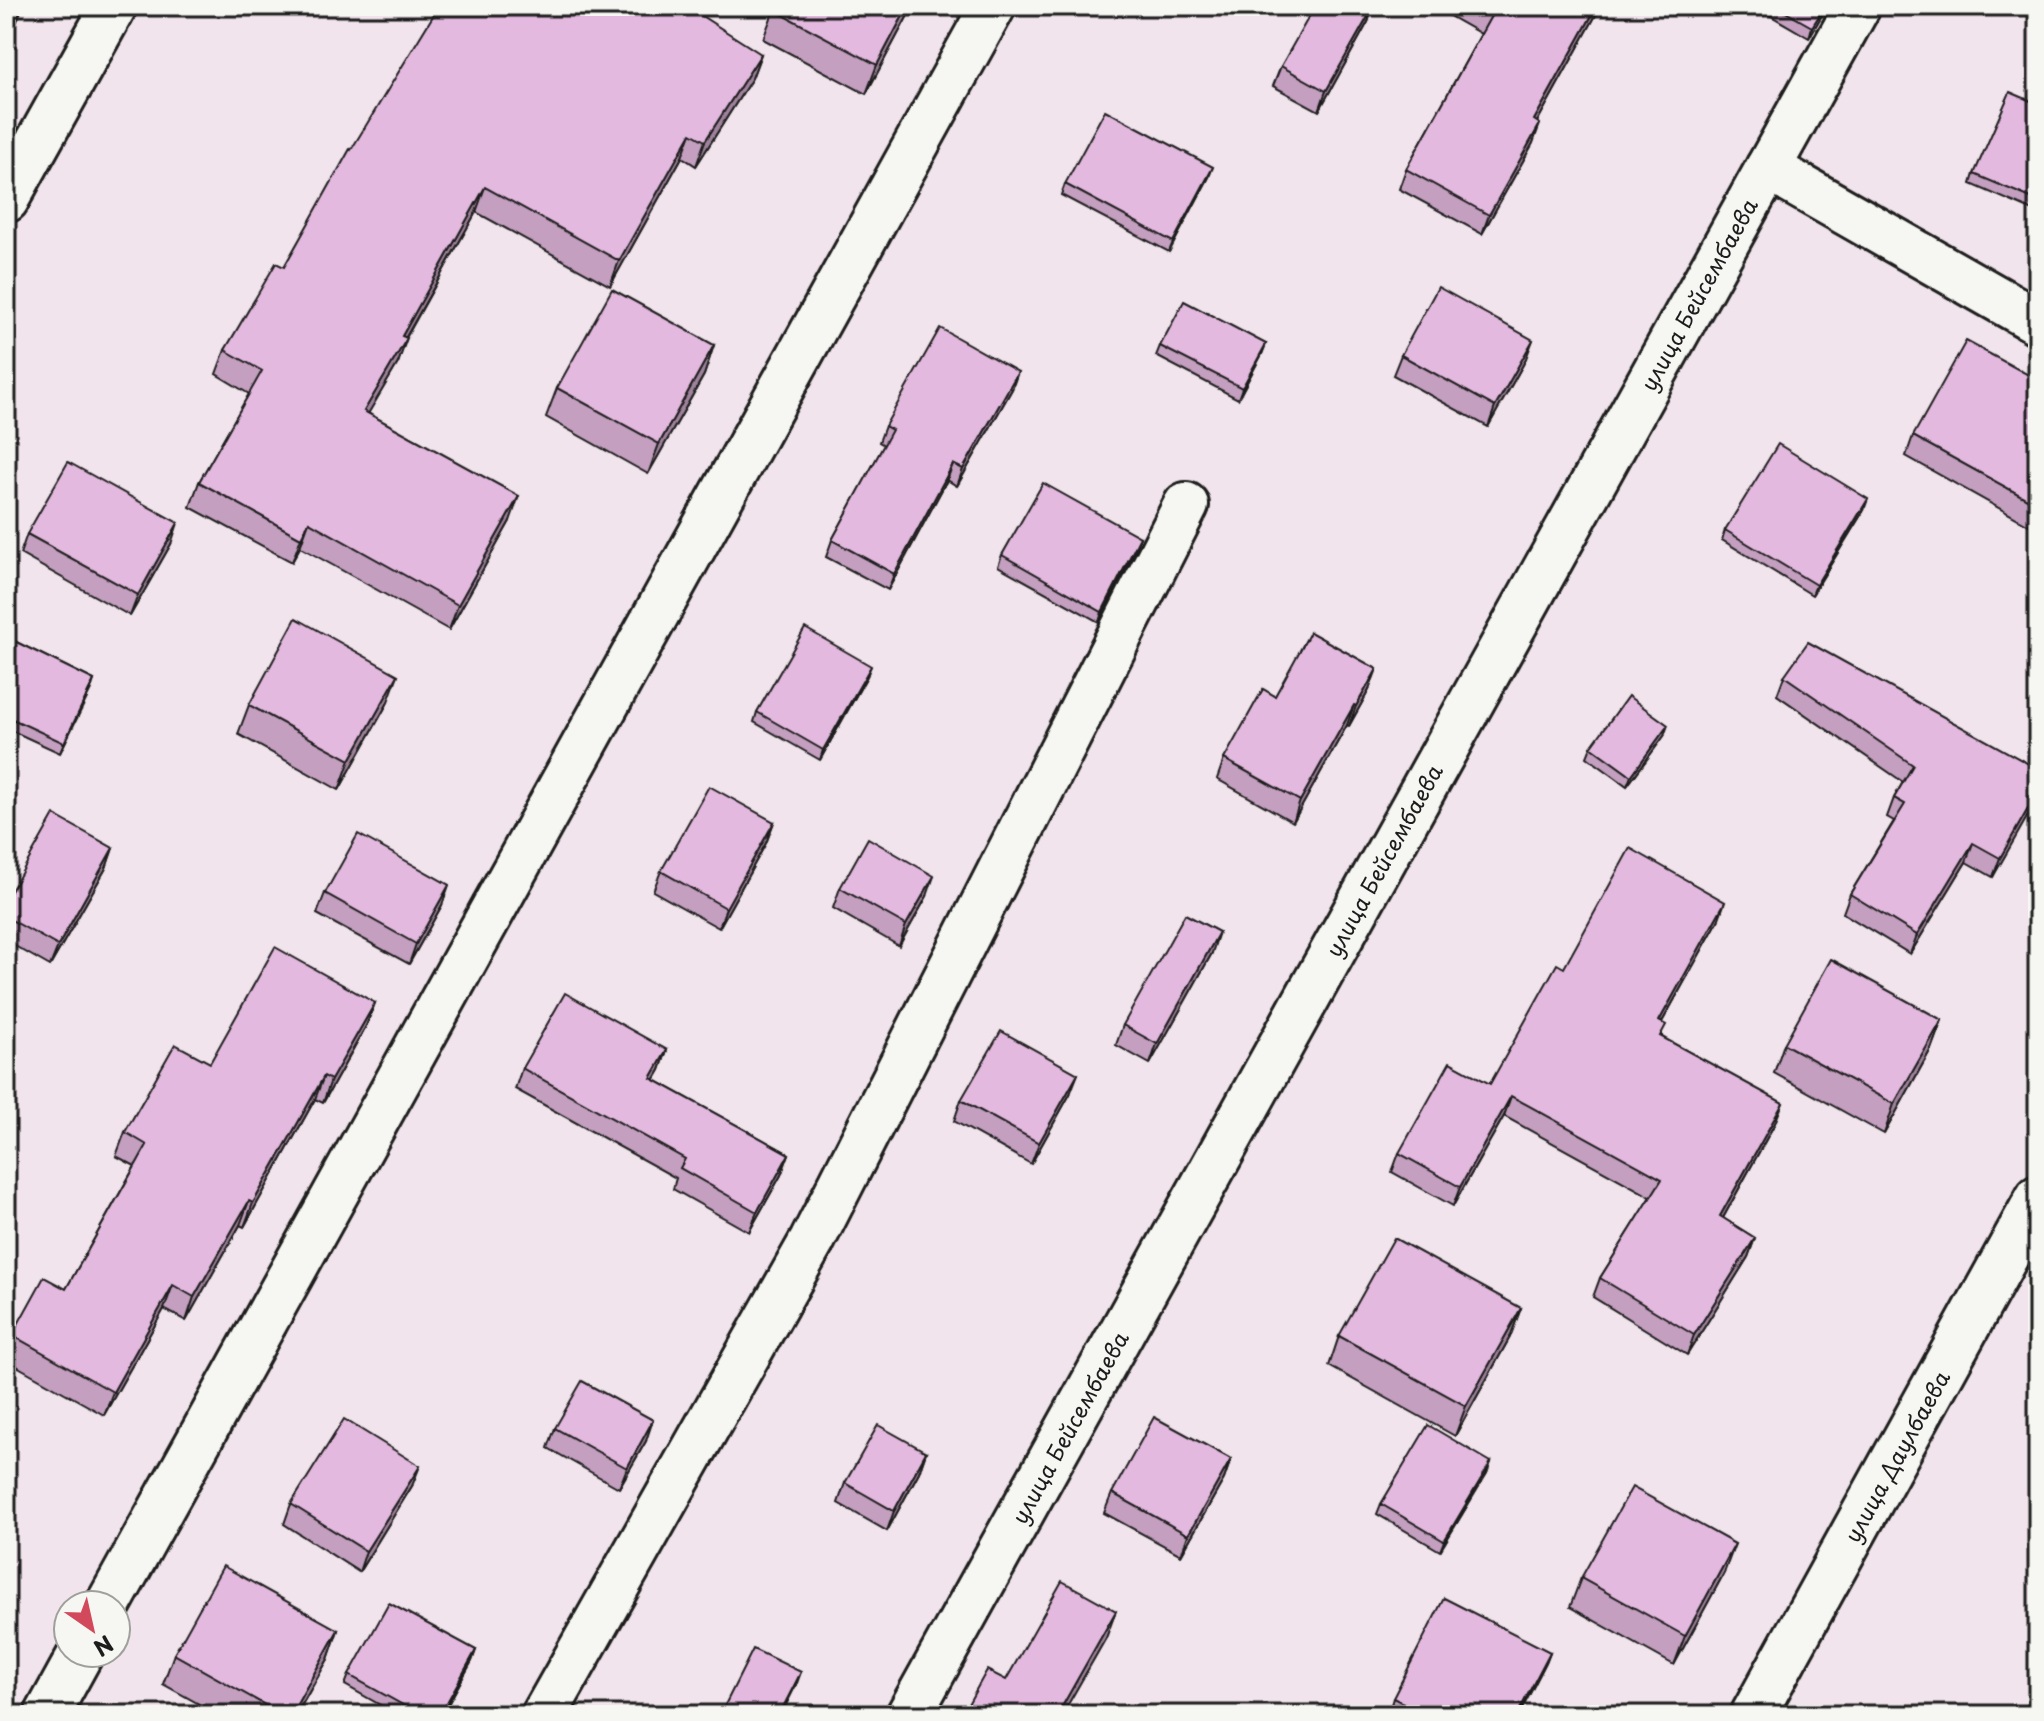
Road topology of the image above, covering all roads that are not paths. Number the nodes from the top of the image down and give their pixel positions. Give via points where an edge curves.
1 (114, 6) edge
2 (993, 6) edge
3 (1858, 6) edge
4 (1768, 168) junction
5 (6, 200) edge
6 (2038, 322) edge
7 (1186, 505) dead end
8 (2038, 1198) edge
9 (117, 1589) edge
10 (72, 1669) edge
11 (47, 1715) edge
12 (544, 1715) edge
13 (909, 1715) edge
14 (1753, 1715) edge

1 - 5 street
2 - 9 street
3 - 4 street, улица Бейсембаева
4 - 6 street
4 - 13 street, улица Бейсембаева
7 - 12 street via 812,1241
8 - 14 street, улица Даулбаева
10 - 11 street

